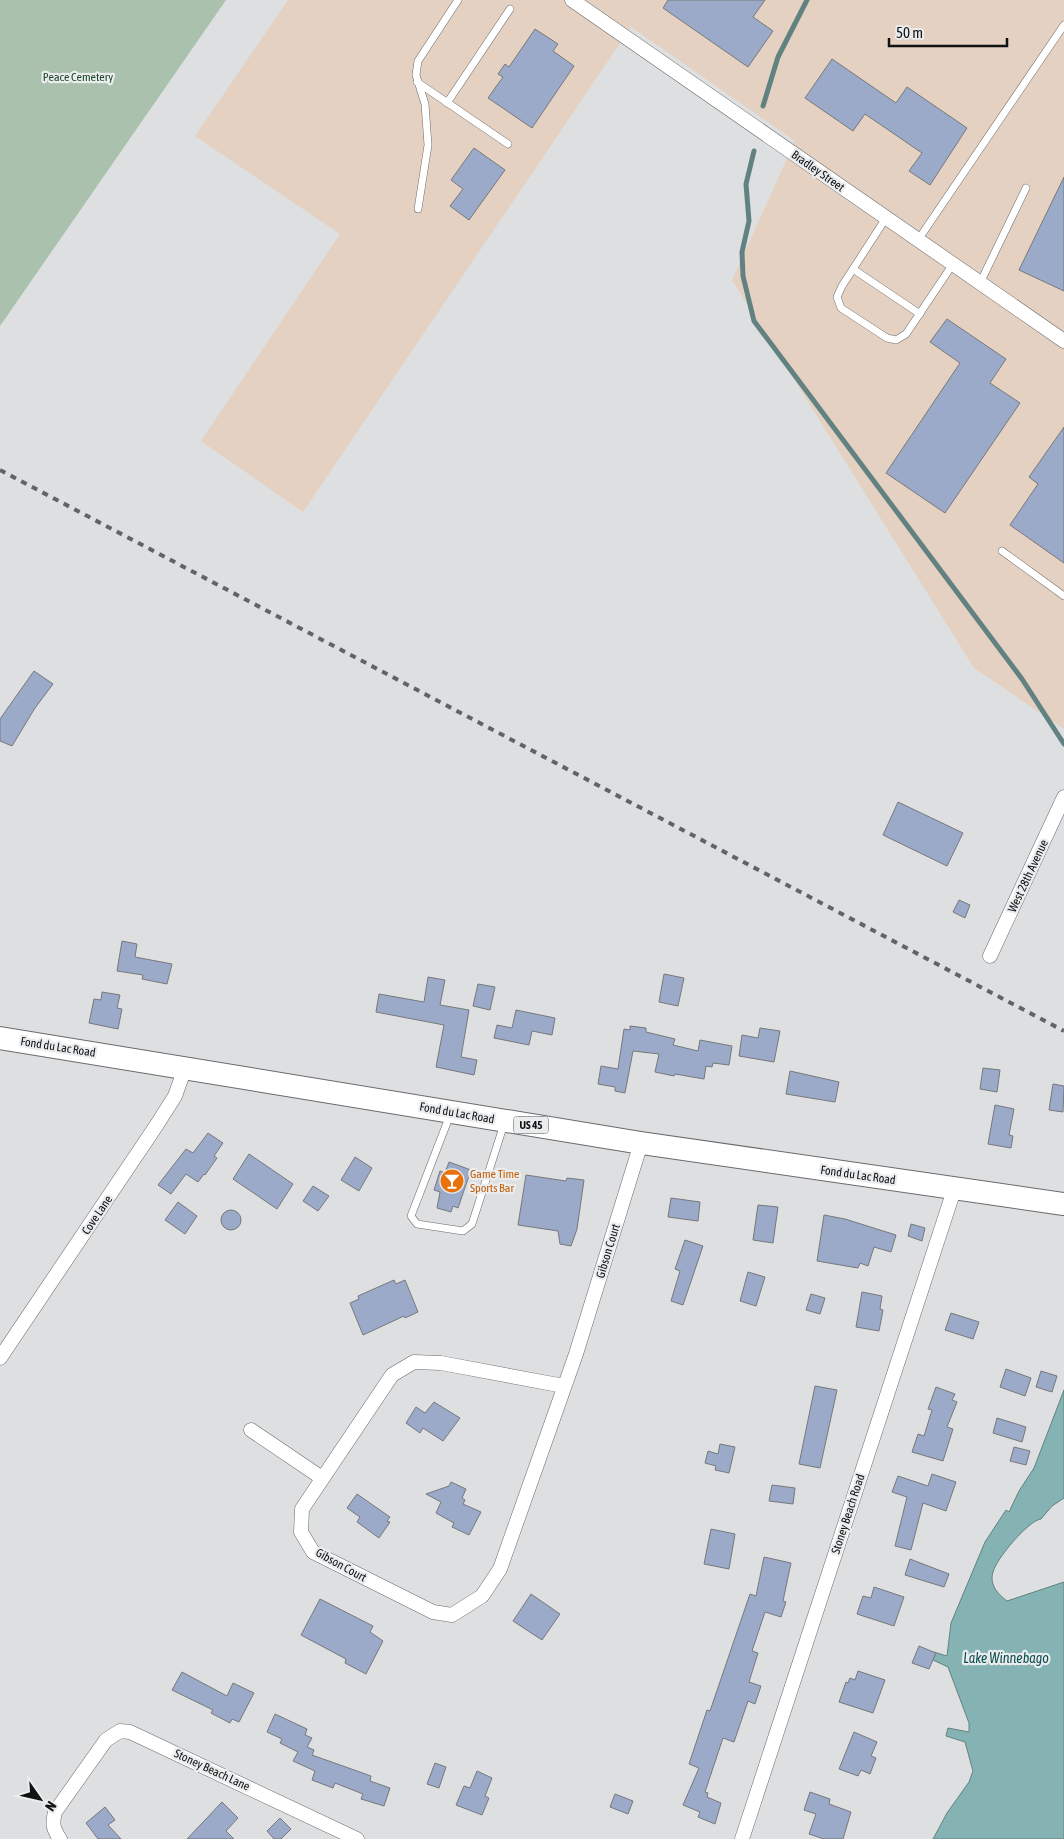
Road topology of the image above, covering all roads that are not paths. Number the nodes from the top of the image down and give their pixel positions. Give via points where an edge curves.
1 (458, 0) edge
2 (572, 0) edge
3 (510, 9) dead end
4 (1064, 25) edge
5 (417, 82) junction
6 (447, 103) junction
7 (508, 144) dead end
8 (1026, 188) dead end
9 (418, 209) dead end
10 (886, 218) junction
11 (918, 240) junction
12 (953, 264) junction
13 (853, 269) junction
14 (980, 283) junction
15 (920, 314) junction
16 (1064, 341) edge
17 (1002, 551) dead end
18 (1064, 596) edge
19 (1064, 797) edge
20 (990, 956) dead end
21 (0, 1038) edge
22 (185, 1068) junction
23 (452, 1112) junction
24 (505, 1121) junction
25 (641, 1143) junction
26 (954, 1190) junction
27 (1064, 1204) edge
28 (0, 1358) edge
29 (564, 1386) junction
30 (250, 1430) dead end
31 (322, 1478) junction
32 (60, 1839) edge
33 (357, 1839) edge
34 (742, 1839) edge

1 - 5 lane via 418,61
2 - 10 street, Bradley Street
3 - 6 lane
4 - 11 lane
5 - 6 lane
5 - 9 lane via 425,104 428,145
6 - 7 lane
8 - 14 lane
10 - 11 street, Bradley Street
10 - 13 lane
11 - 12 street, Bradley Street
12 - 14 street, Bradley Street
12 - 15 lane
13 - 15 lane
13 - 15 lane via 837,298 841,308 887,338 896,340 906,334
14 - 16 street, Bradley Street
17 - 18 lane
19 - 20 street, West 28th Avenue
21 - 22 main road, Fond du Lac Road / US 45
22 - 23 main road, Fond du Lac Road / US 45
22 - 28 street, Cove Lane via 175,1096 156,1126
23 - 24 main road, Fond du Lac Road / US 45
23 - 24 lane via 411,1216 417,1224 463,1231 472,1224
24 - 25 main road, Fond du Lac Road / US 45
25 - 26 main road, Fond du Lac Road / US 45
25 - 29 street, Gibson Court
26 - 27 main road, Fond du Lac Road / US 45
26 - 34 street, Stoney Beach Road
29 - 31 street, Gibson Court via 441,1363 414,1362 392,1375
29 - 31 street, Gibson Court via 500,1569 482,1596 452,1615 425,1608 313,1552 301,1532 302,1509
30 - 31 street
32 - 33 street, Stoney Beach Lane via 52,1822 55,1812 112,1735 120,1731 130,1732

